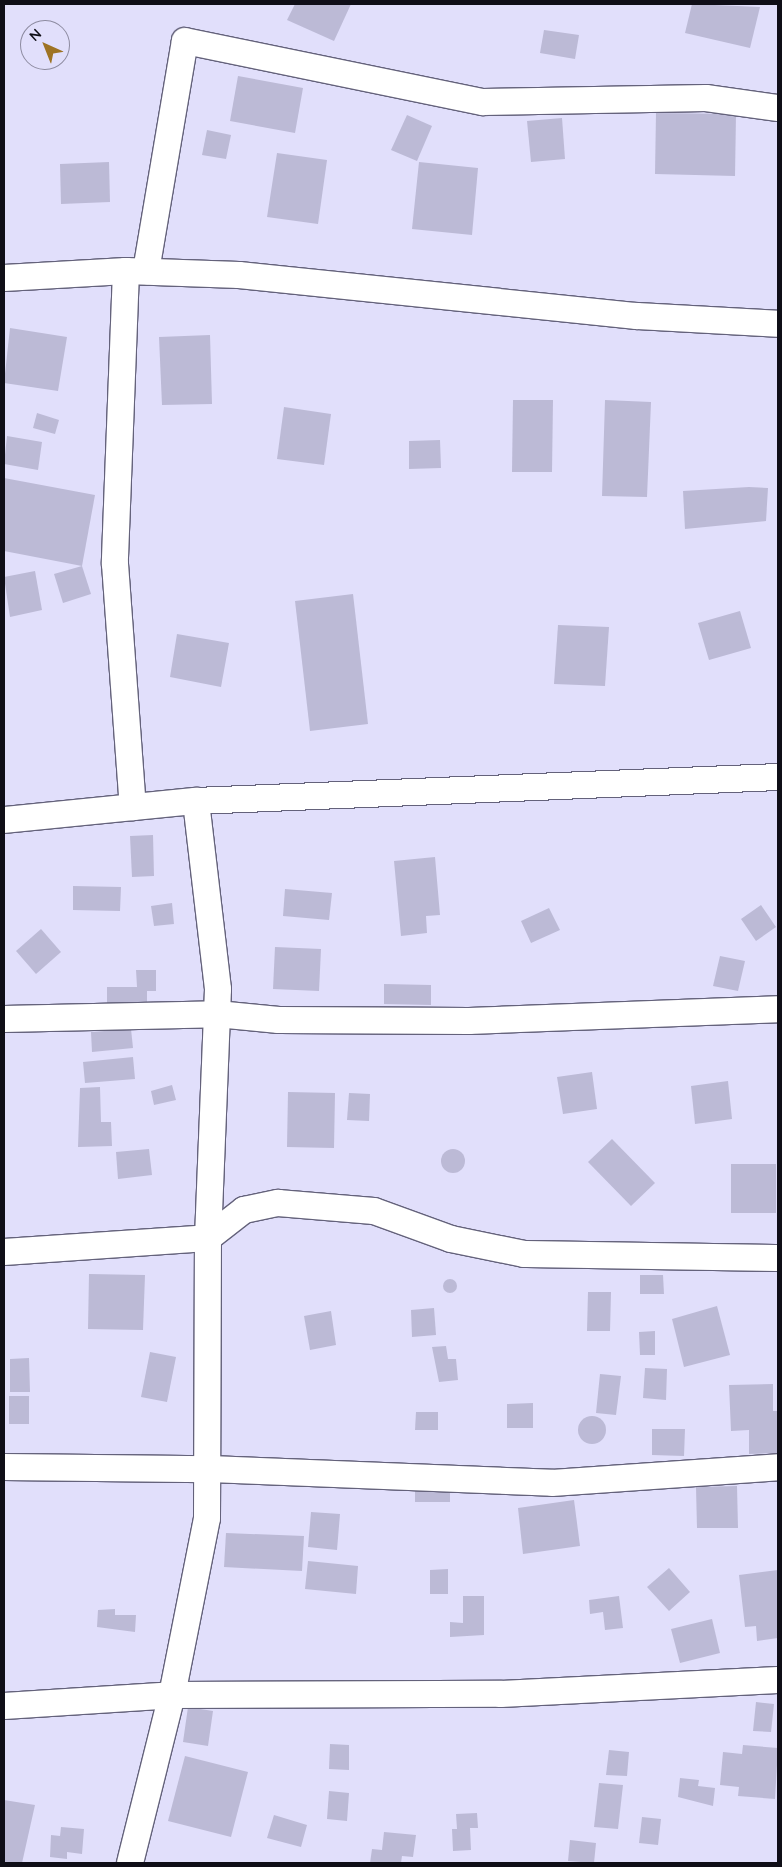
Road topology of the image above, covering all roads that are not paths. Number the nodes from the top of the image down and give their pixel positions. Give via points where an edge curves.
1 (778, 108) edge
2 (136, 271) junction
3 (4, 278) edge
4 (778, 324) edge
5 (778, 777) edge
6 (196, 801) junction
7 (133, 807) junction
8 (4, 820) edge
9 (778, 1009) edge
10 (217, 1014) junction
11 (4, 1019) edge
12 (208, 1238) junction
13 (4, 1252) edge
14 (778, 1258) edge
15 (4, 1467) edge
16 (778, 1467) edge
17 (210, 1469) junction
18 (778, 1680) edge
19 (172, 1695) junction
20 (4, 1706) edge
21 (130, 1863) edge

1 - 2 street via 706,98 483,102 185,41
2 - 3 street
2 - 4 street via 239,275 637,316
2 - 7 street via 115,564
5 - 6 street
6 - 7 street
6 - 10 street via 215,944
7 - 8 street
9 - 10 street via 469,1021 279,1020
10 - 11 street
10 - 12 street
12 - 13 street
12 - 14 street via 244,1210 278,1203 374,1211 451,1238 524,1254
12 - 17 street
15 - 17 street
16 - 17 street via 552,1483
17 - 19 street via 207,1518
18 - 19 street via 501,1694
19 - 20 street
19 - 21 street

